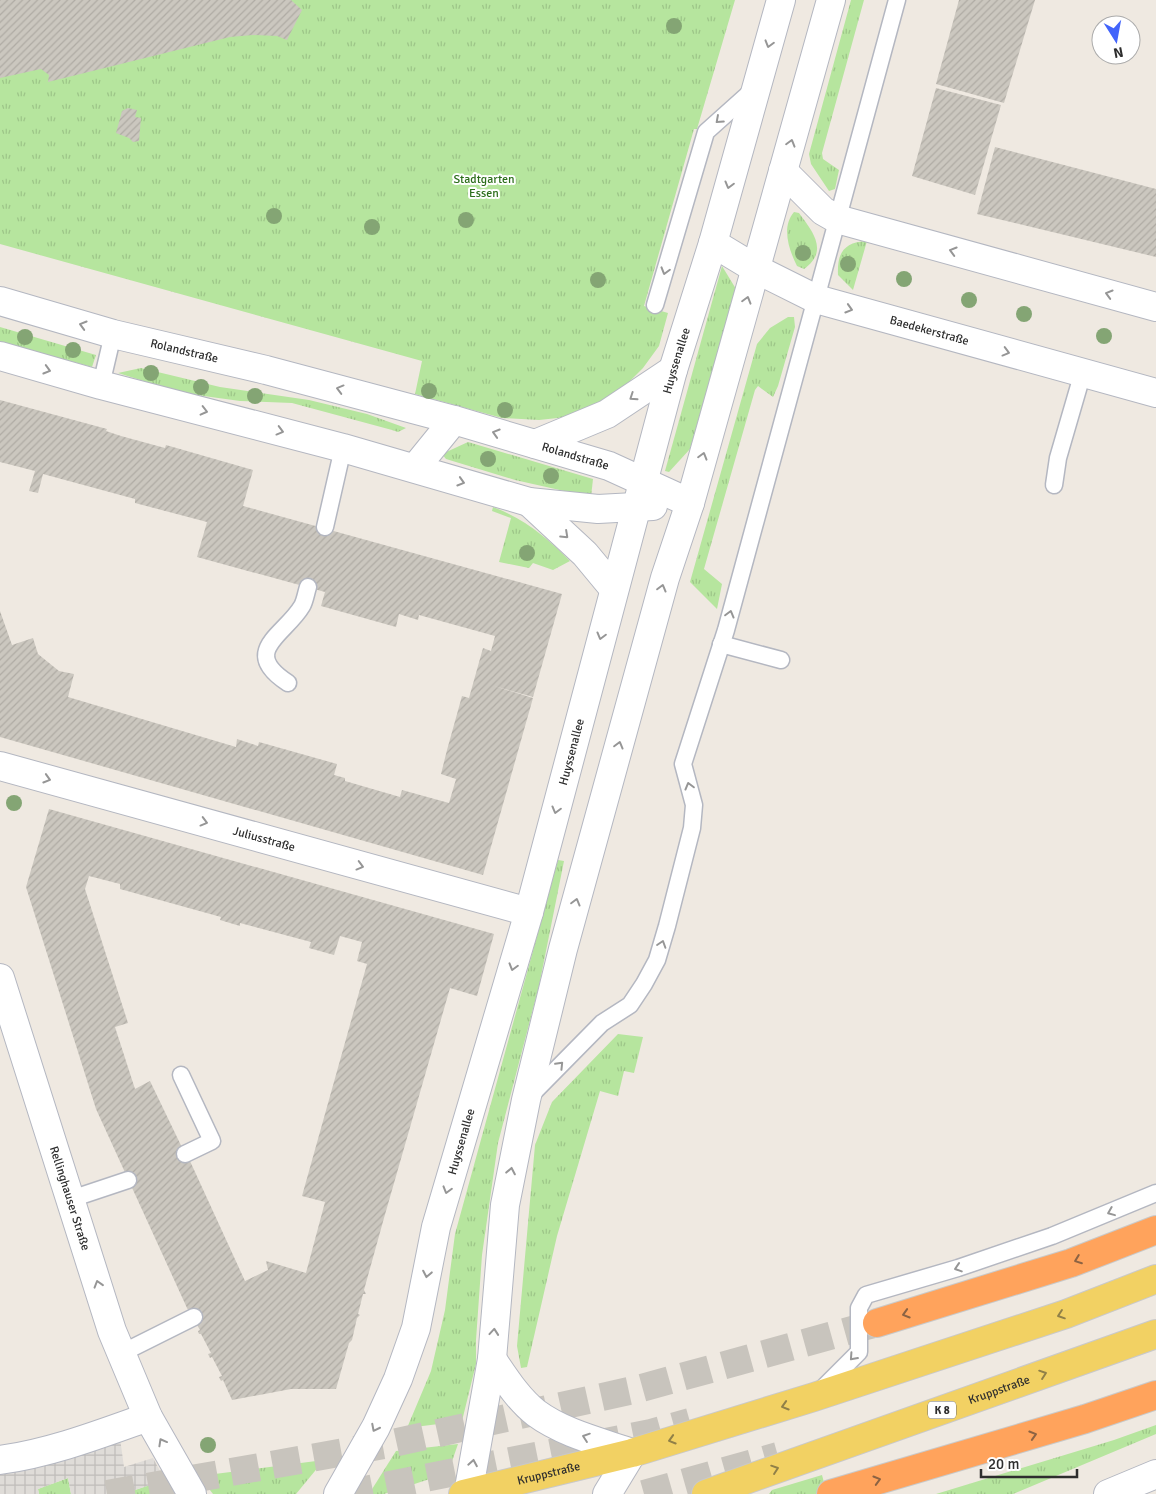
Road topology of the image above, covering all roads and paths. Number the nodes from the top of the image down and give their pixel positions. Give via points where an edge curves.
1 (781, 0) edge
2 (831, 0) edge
3 (898, 0) edge
4 (756, 88) junction
5 (783, 171) junction
6 (837, 219) junction
7 (713, 243) junction
8 (756, 269) junction
9 (816, 299) junction
10 (0, 301) edge
11 (655, 306) dead end
12 (1156, 307) edge
13 (113, 334) junction
14 (0, 356) edge
15 (673, 370) junction
16 (1083, 372) junction
17 (100, 385) junction
18 (1156, 393) edge
19 (454, 420) junction
20 (535, 444) junction
21 (343, 448) junction
22 (415, 468) junction
23 (642, 482) junction
24 (1054, 485) dead end
25 (529, 502) junction
26 (690, 503) junction
27 (636, 508) junction
28 (325, 527) dead end
29 (308, 587) dead end
30 (614, 589) junction
31 (721, 644) junction
32 (781, 660) dead end
33 (288, 683) dead end
34 (0, 766) edge
35 (529, 912) junction
36 (0, 978) edge
37 (181, 1075) dead end
38 (526, 1100) junction
39 (185, 1154) dead end
40 (128, 1180) dead end
41 (1156, 1194) edge
42 (71, 1199) junction
43 (1156, 1230) edge
44 (1156, 1279) edge
45 (194, 1317) dead end
46 (877, 1323) tunnel mouth
47 (1156, 1334) edge
48 (122, 1353) junction
49 (492, 1359) junction
50 (1156, 1395) edge
51 (814, 1397) junction
52 (148, 1417) junction
53 (632, 1453) junction
54 (0, 1460) edge
55 (1156, 1474) edge
56 (721, 1491) edge
57 (466, 1493) edge
58 (192, 1494) edge
59 (338, 1494) edge
60 (607, 1494) edge
61 (831, 1494) edge
62 (1108, 1494) edge

1 -> 4 street, Huyssenallee
5 -> 2 street
3 - 6 lane
4 -> 7 street, Huyssenallee
4 -> 11 lane via 706,132
5 - 6 street via 823,211
5 - 8 street
6 - 9 lane
12 -> 6 street
7 - 8 street, Baedekerstraße
7 - 15 street, Huyssenallee
8 - 9 street, Baedekerstraße
26 -> 8 street
9 -> 16 street, Baedekerstraße
31 -> 9 lane
13 -> 10 street, Rolandstraße
13 - 17 lane
19 -> 13 street, Rolandstraße via 266,370
14 -> 17 street
15 -> 20 street via 607,414
15 - 23 street, Huyssenallee
16 - 18 street, Baedekerstraße
16 - 24 lane via 1058,458
17 -> 21 street
20 -> 19 street, Rolandstraße
19 - 22 street
20 - 23 street, Rolandstraße via 609,466
21 - 22 street
21 - 28 lane
22 -> 25 street
23 - 26 street, Rolandstraße
23 - 27 street, Huyssenallee
25 - 27 street via 598,509
25 -> 30 street via 585,554
26 - 27 street
38 -> 26 street via 563,949 665,578
27 - 30 street, Huyssenallee
29 - 33 lane via 303,605 268,647 266,658 272,671
30 -> 35 street, Huyssenallee
31 - 32 lane
38 -> 31 lane via 602,1023 630,1005 657,960 692,828 694,806 683,764
34 -> 35 street, Juliusstraße
35 -> 59 street, Huyssenallee via 436,1227 416,1328 376,1427
36 - 42 street, Rellinghauser Straße
37 - 39 lane via 212,1141
49 -> 38 street via 505,1205
40 - 42 lane
41 -> 51 lane, Kruppstraße via 1052,1236 866,1295 859,1308 859,1352
48 -> 42 street, Rellinghauser Straße via 112,1331
43 -> 46 highway via 1071,1263
44 -> 51 main road, Kruppstraße via 1066,1314
45 - 48 lane
56 -> 47 main road, Kruppstraße / K 8
48 - 52 street, Rellinghauser Straße
53 -> 49 street via 562,1429 536,1412 516,1393
57 -> 49 street
61 -> 50 highway
51 -> 53 main road, Kruppstraße
52 - 54 street via 90,1438
58 -> 52 street, Rellinghauser Straße
53 - 57 main road, Kruppstraße
53 - 60 street
55 - 62 street

